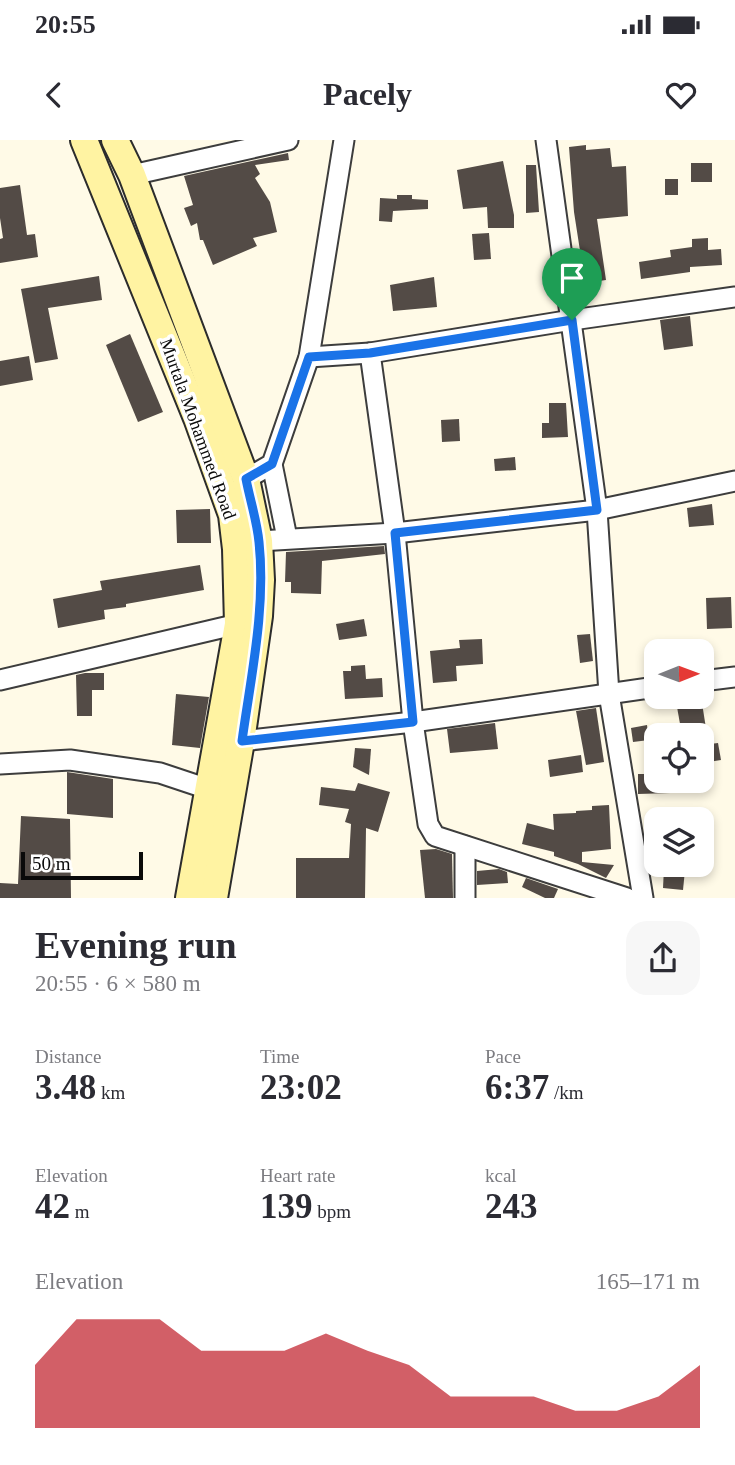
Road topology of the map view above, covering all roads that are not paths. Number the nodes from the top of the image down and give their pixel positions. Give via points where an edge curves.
1 (84, 140) edge
2 (115, 140) edge
3 (288, 140) edge
4 (344, 140) edge
5 (546, 140) edge
6 (132, 175) junction
7 (735, 297) edge
8 (572, 320) junction
9 (370, 353) junction
10 (309, 357) junction
11 (272, 464) junction
12 (246, 479) junction
13 (735, 481) edge
14 (597, 510) junction
15 (395, 533) junction
16 (288, 538) junction
17 (259, 541) junction
18 (237, 624) junction
19 (241, 670) junction
20 (735, 677) edge
21 (0, 680) edge
22 (714, 680) edge
23 (644, 689) edge
24 (609, 694) junction
25 (413, 722) junction
26 (242, 741) junction
27 (0, 764) edge
28 (208, 789) junction
29 (465, 846) junction
30 (189, 898) edge
31 (214, 898) edge
32 (465, 898) edge
33 (627, 898) edge
34 (643, 898) edge

1 - 18 main road, Murtala Mohammed Road via 188,393 232,515
2 - 6 main road, Murtala Mohammed Road
3 - 6 street
4 - 10 street
5 - 8 street
6 - 12 main road, Murtala Mohammed Road
7 - 8 street
8 - 9 street
8 - 14 street
9 - 10 street
9 - 15 street
10 - 11 street
11 - 12 street
11 - 16 street
12 - 17 main road, Murtala Mohammed Road
13 - 14 street
14 - 15 street
14 - 24 street
15 - 16 street
15 - 25 street
16 - 17 street
17 - 19 main road, Murtala Mohammed Road via 260,604
18 - 19 main road, Murtala Mohammed Road
18 - 21 street
19 - 26 main road, Murtala Mohammed Road
19 - 28 main road, Murtala Mohammed Road
20 - 22 street
23 - 24 street
24 - 25 street
24 - 34 street
25 - 26 street
25 - 29 street via 428,824 435,836
26 - 31 main road, Murtala Mohammed Road
27 - 28 street via 69,760 160,773
28 - 30 main road, Murtala Mohammed Road
29 - 32 street
29 - 33 street

